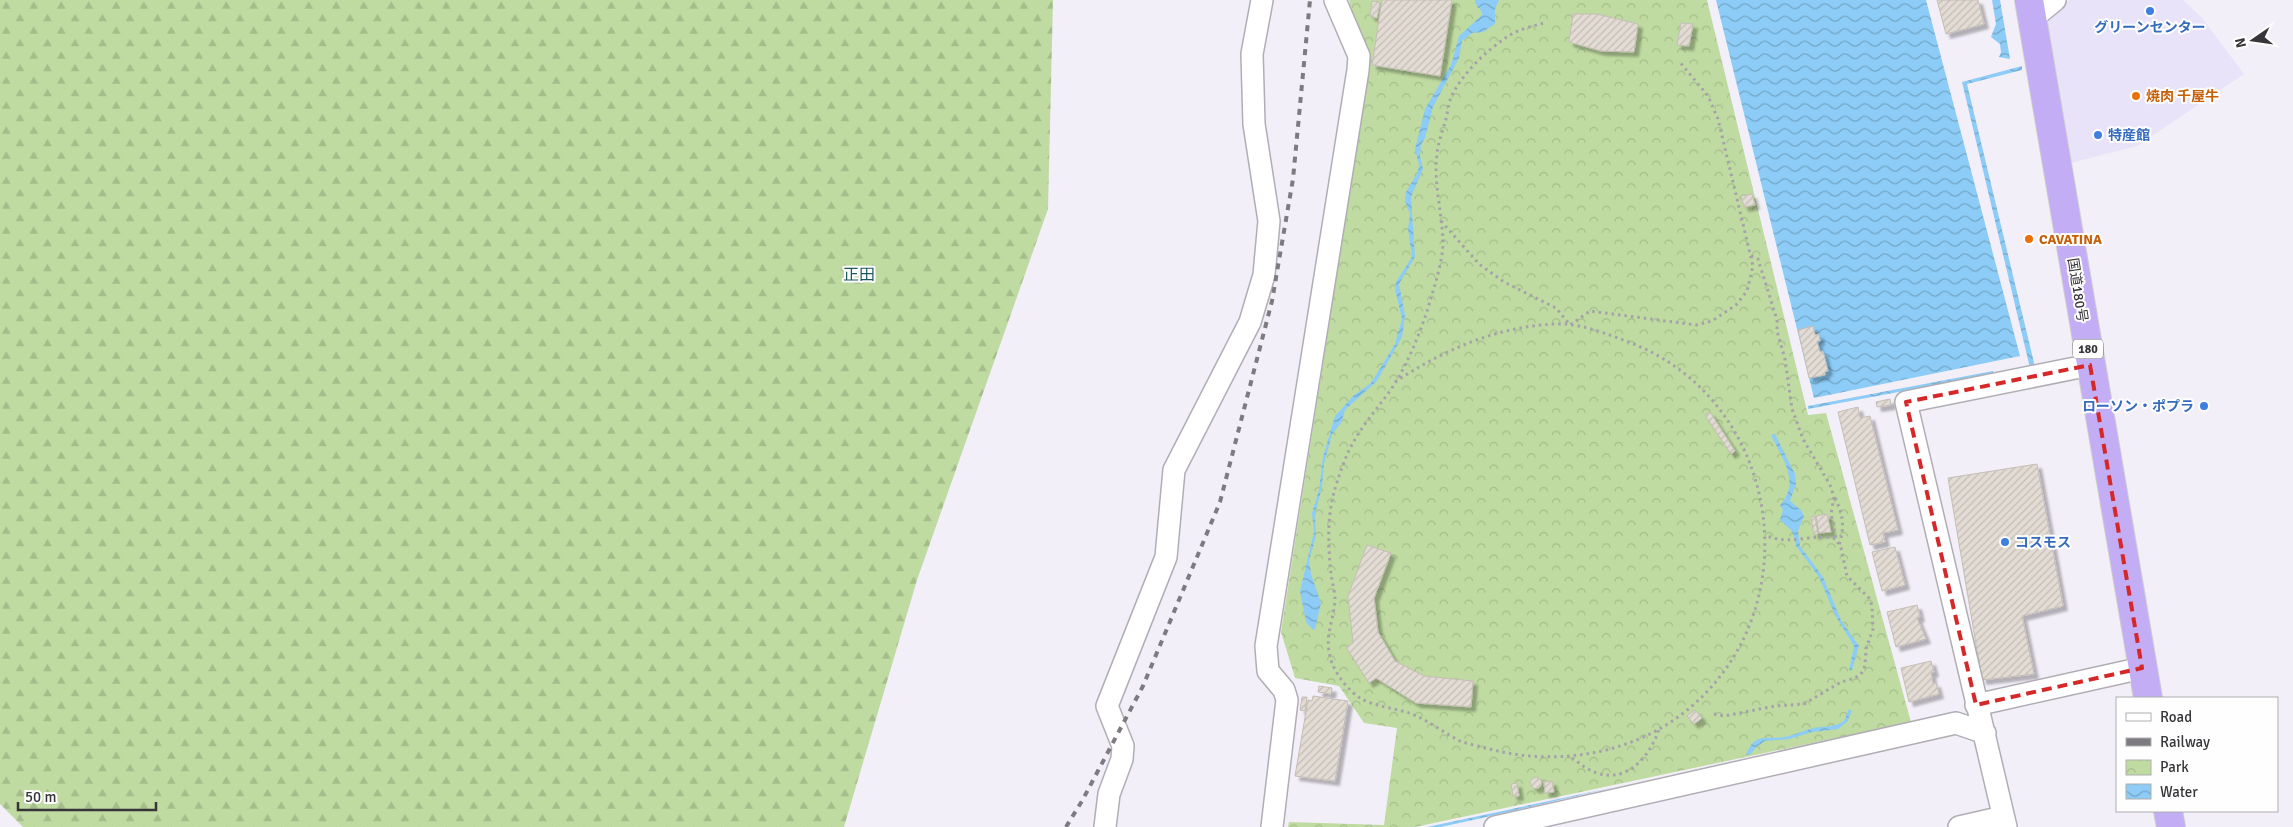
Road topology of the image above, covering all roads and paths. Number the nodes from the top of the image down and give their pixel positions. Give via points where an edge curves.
1 (1262, 0) edge
2 (1335, 0) edge
3 (2055, 0) edge
4 (2031, 9) edge
5 (1544, 23) dead end
6 (1679, 61) dead end
7 (1440, 219) junction
8 (1751, 256) junction
9 (1570, 324) junction
10 (2090, 365) junction
11 (1396, 382) junction
12 (1834, 497) junction
13 (1766, 534) junction
14 (1836, 539) junction
15 (1839, 545) junction
16 (2142, 668) junction
17 (2148, 697) edge
18 (1976, 705) junction
19 (1714, 714) dead end
20 (1659, 730) junction
21 (1985, 733) junction
22 (1571, 757) junction
23 (2168, 812) edge
24 (2004, 822) edge
25 (1104, 827) edge
26 (1272, 827) edge
27 (1495, 827) edge
28 (1959, 827) edge
29 (2171, 827) edge

1 - 25 street via 1252,54 1254,124 1269,221 1264,275 1250,322 1174,470 1166,557 1107,706 1123,746 1122,759 1109,794
2 - 26 street via 1359,56 1358,70 1266,646 1268,671 1288,700
3 - 4 street
4 - 10 highway, 国道180号 / 180
5 - 7 path via 1513,33 1475,64 1452,95 1436,153
6 - 8 path via 1708,96 1718,119
7 - 9 path via 1479,264 1504,282 1556,308
7 - 11 path via 1443,247 1431,298
8 - 9 path via 1753,266 1747,290 1732,308 1712,321 1696,325 1590,311
8 - 12 path via 1758,259 1775,310 1792,409 1803,439
9 - 11 path via 1538,326 1483,337 1450,350
9 - 13 path via 1638,345 1696,382 1732,426 1748,454 1759,489
10 - 16 highway, 国道180号 / 180
10 - 18 street via 1906,402
11 - 22 path via 1352,445 1334,494 1328,536 1335,600 1327,635 1332,664 1343,682 1361,698 1417,716 1462,741 1495,751
12 - 14 path via 1831,514
12 - 15 path via 1843,523
13 - 14 path via 1793,541
13 - 20 path via 1756,610 1743,639 1715,681 1692,706
14 - 15 path
15 - 19 path via 1847,576 1869,598 1872,606 1873,629 1866,649 1866,666 1861,674 1804,704 1724,716
16 - 17 highway, 国道180号 / 180
16 - 18 street
18 - 21 street
20 - 22 path via 1608,749
20 - 22 path via 1652,749 1636,768 1600,774
21 - 24 street
21 - 27 street via 1956,723
23 - 29 highway
24 - 28 street

